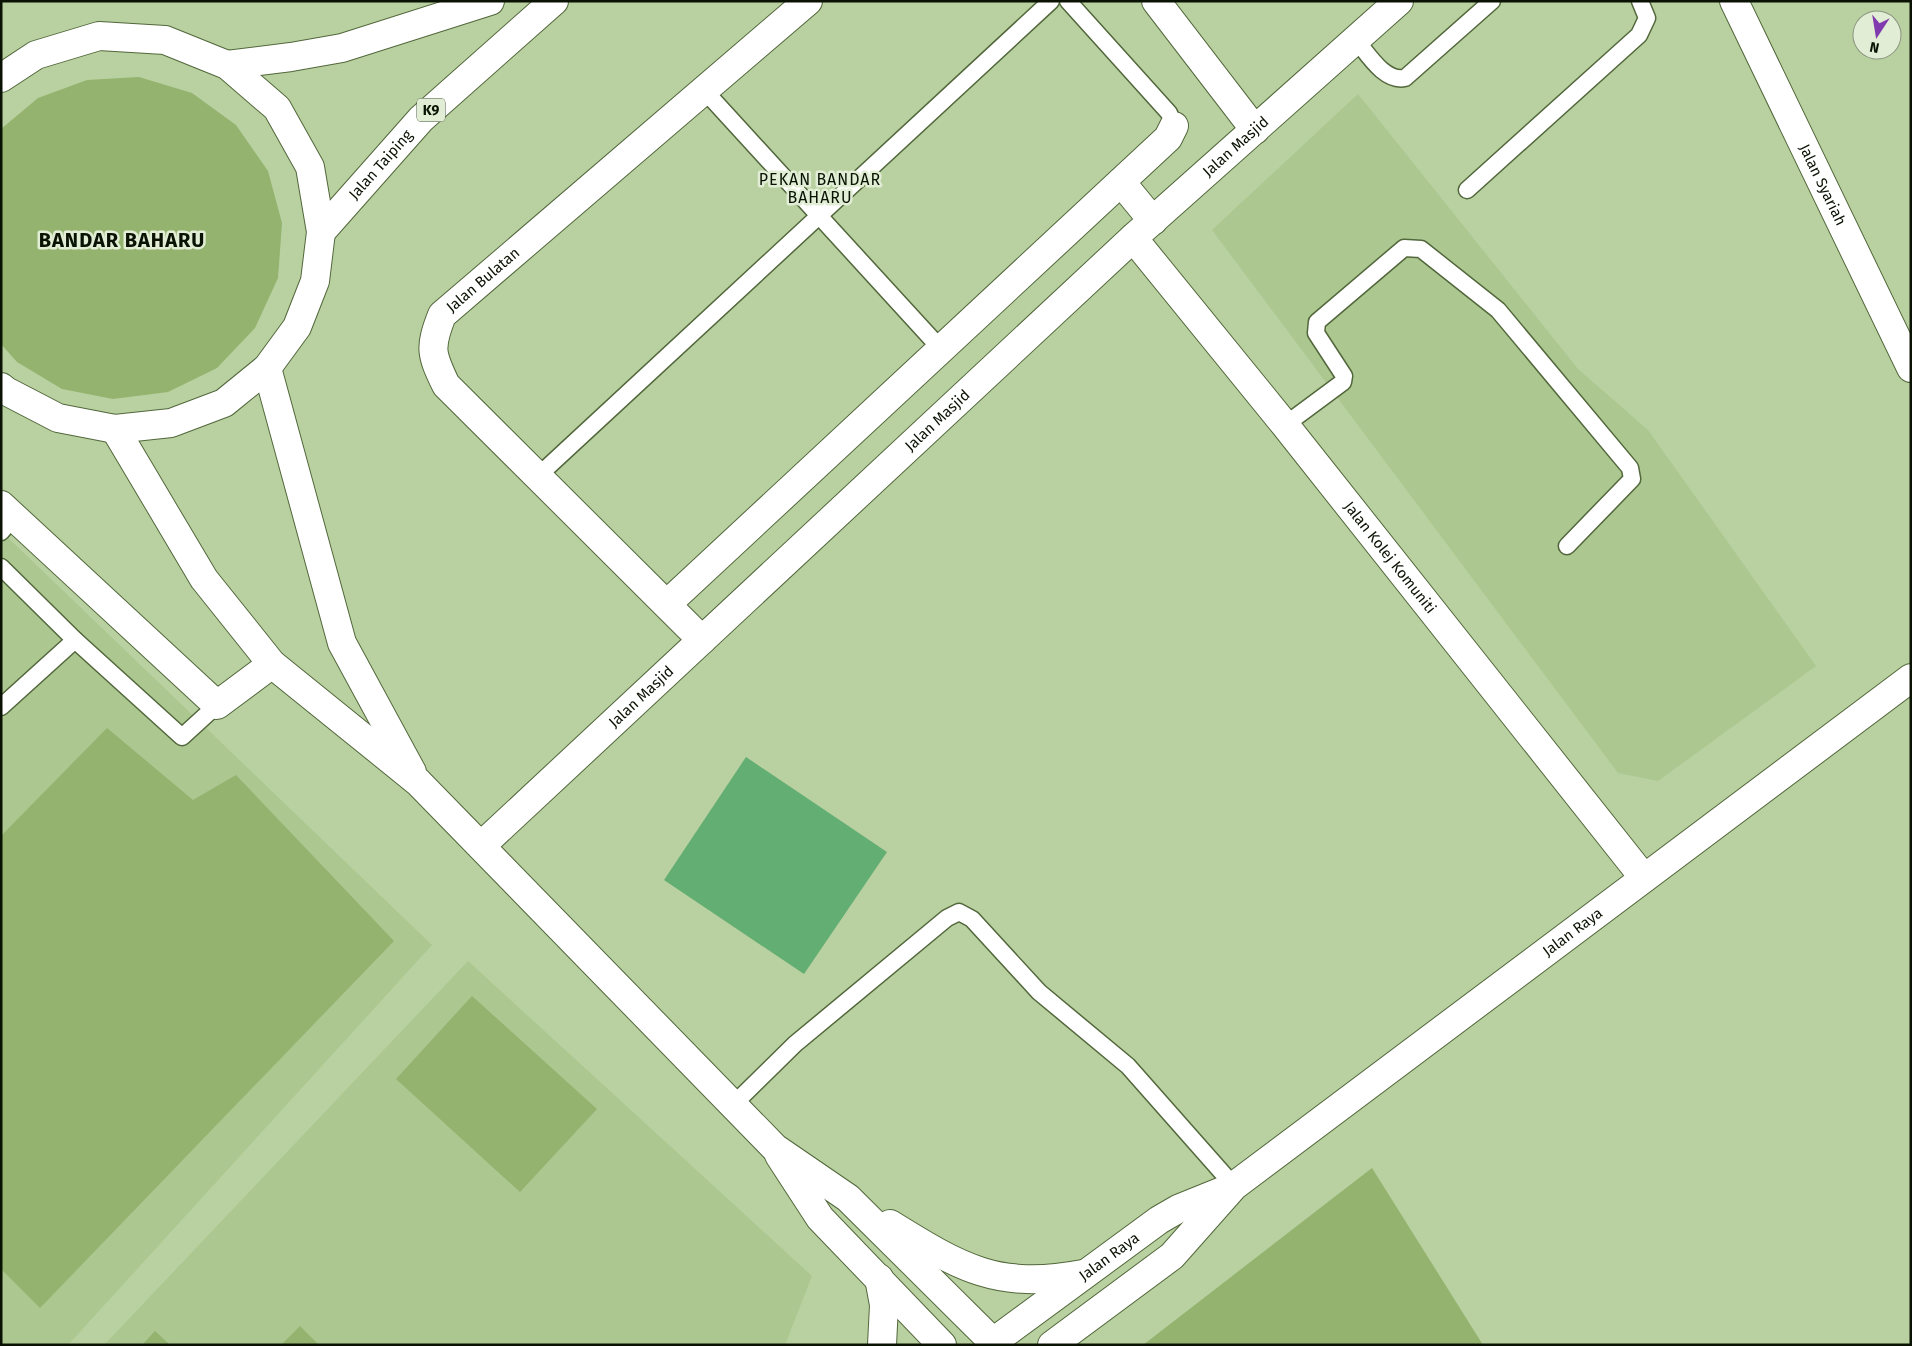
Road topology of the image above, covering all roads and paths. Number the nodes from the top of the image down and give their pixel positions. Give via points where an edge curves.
1 (490, 1) edge
2 (554, 1) edge
3 (808, 1) edge
4 (1051, 1) edge
5 (1068, 1) edge
6 (1156, 1) edge
7 (1399, 1) edge
8 (1492, 1) edge
9 (1640, 1) edge
10 (1734, 1) edge
11 (1356, 40) junction
12 (1, 54) edge
13 (36, 55) junction
14 (227, 65) junction
15 (1, 78) edge
16 (704, 90) junction
17 (1174, 126) joint
18 (1255, 130) junction
19 (1121, 182) junction
20 (1467, 190) dead end
21 (819, 216) junction
22 (1143, 229) junction
23 (321, 232) junction
24 (940, 349) junction
25 (268, 368) junction
26 (1911, 368) edge
27 (1, 387) edge
28 (1285, 425) junction
29 (115, 429) junction
30 (538, 476) junction
31 (6, 518) edge
32 (1567, 546) dead end
33 (1, 567) edge
34 (667, 604) junction
35 (75, 640) junction
36 (702, 640) junction
37 (272, 664) junction
38 (1911, 678) edge
39 (217, 705) junction
40 (1, 708) edge
41 (418, 782) junction
42 (480, 846) junction
43 (1644, 878) junction
44 (733, 1105) junction
45 (774, 1148) junction
46 (1234, 1186) junction
47 (848, 1198) junction
48 (1084, 1274) junction
49 (879, 1278) junction
50 (992, 1344) edge
51 (882, 1345) edge
52 (942, 1345) edge
53 (1052, 1345) edge

1 - 14 street via 342,48
2 - 23 street, Jalan Taiping / K9 via 421,119
3 - 16 street, Jalan Bulatan
4 - 21 lane
5 - 17 lane via 1169,113
6 - 18 street
7 - 11 street, Jalan Masjid
8 - 11 lane via 1405,78 1397,79 1385,72
9 - 20 lane via 1647,18 1639,35
10 - 26 street, Jalan Syariah
11 - 18 street, Jalan Masjid
12 - 13 street
13 - 14 street via 99,36 166,40
13 - 15 street
14 - 23 street via 277,108 310,166
16 - 21 lane
16 - 30 street, Jalan Bulatan via 442,315 433,339 435,361 446,385
17 - 19 street via 1168,138
18 - 22 street, Jalan Masjid
19 - 22 street, Jalan Kolej Komuniti
19 - 24 street
21 - 24 lane
21 - 30 lane
22 - 28 street, Jalan Kolej Komuniti
22 - 36 street, Jalan Masjid
23 - 25 street via 316,281 297,327
24 - 34 street
25 - 29 street via 224,402 171,423
25 - 41 street via 342,643
27 - 29 street via 58,418
28 - 32 lane via 1343,382 1344,376 1316,333 1317,322 1404,248 1421,250 1498,310 1630,468 1632,479
28 - 43 street, Jalan Kolej Komuniti
29 - 37 street via 204,579
30 - 34 street, Jalan Bulatan
31 - 39 street
33 - 35 lane
34 - 36 street, Jalan Bulatan
35 - 39 lane via 182,736
35 - 40 lane
36 - 42 street, Jalan Masjid
37 - 39 street
37 - 41 street
38 - 43 street, Jalan Raya
41 - 42 street
42 - 44 street
43 - 46 street, Jalan Raya
44 - 45 street
44 - 46 lane via 795,1044 947,918 959,912 972,919 1038,992 1128,1066
45 - 47 street
45 - 49 street via 810,1205
46 - 48 street, Jalan Raya via 1159,1220
46 - 53 street, Jalan Raya via 1172,1256
47 - 48 street via 946,1258 969,1268 1005,1278 1033,1281
47 - 50 street
48 - 50 street, Jalan Raya
49 - 51 street via 884,1304
49 - 52 street

